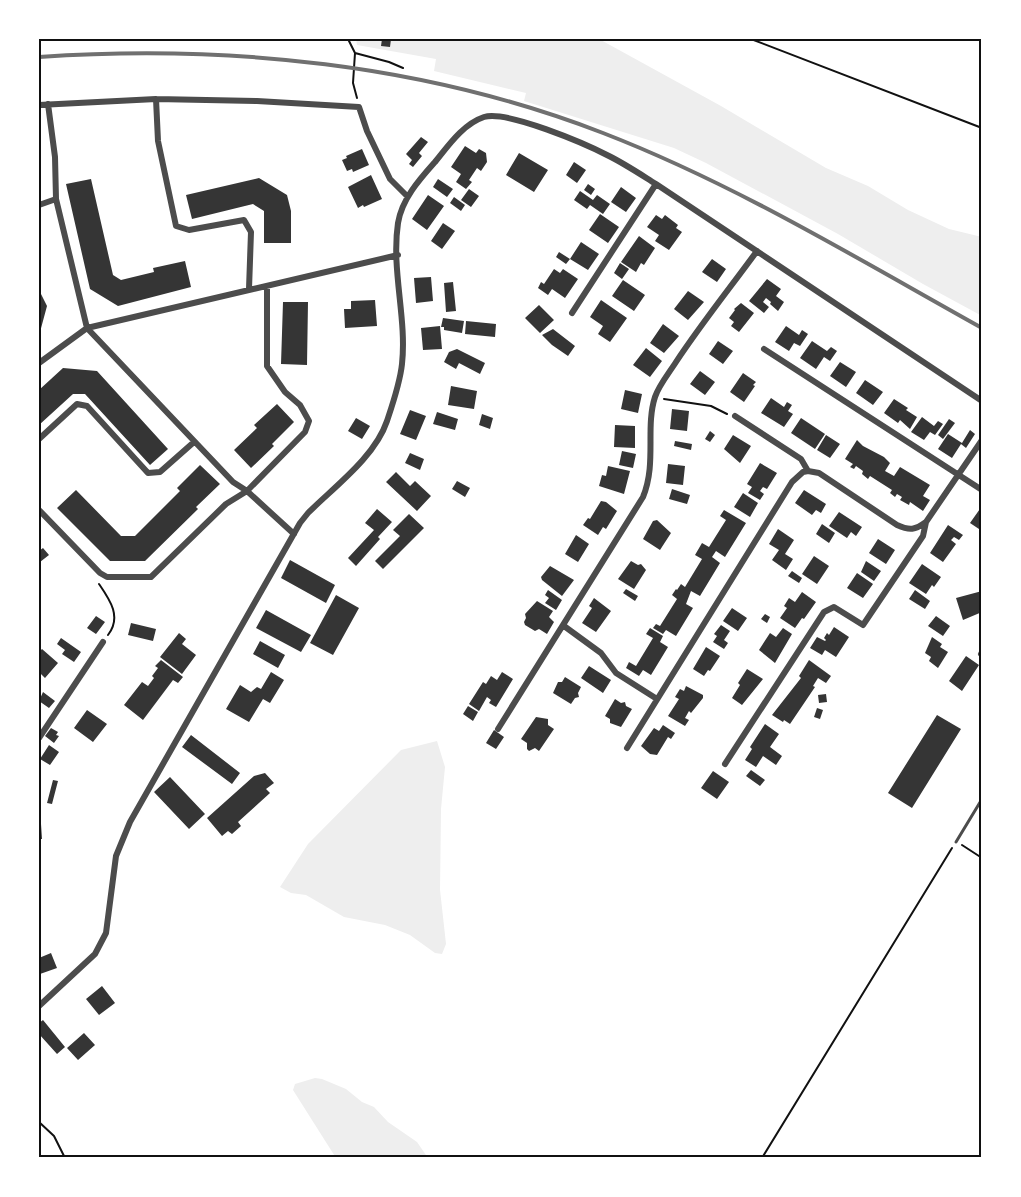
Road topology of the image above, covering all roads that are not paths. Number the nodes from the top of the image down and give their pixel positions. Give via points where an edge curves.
1 (156, 99) junction
2 (48, 104) junction
3 (39, 105) edge
4 (656, 184) junction
5 (407, 196) junction
6 (56, 199) junction
7 (39, 205) edge
8 (757, 251) junction
9 (398, 255) junction
10 (267, 287) junction
11 (249, 289) junction
12 (572, 313) dead end
13 (87, 328) junction
14 (764, 349) dead end
15 (39, 363) edge
16 (982, 401) edge
17 (735, 416) road end
18 (39, 439) edge
19 (982, 440) edge
20 (194, 442) junction
21 (808, 471) junction
22 (959, 474) junction
23 (982, 490) edge
24 (247, 491) junction
25 (39, 510) edge
26 (926, 522) junction
27 (294, 534) junction
28 (564, 626) junction
29 (103, 642) road end
30 (657, 699) junction
31 (498, 729) dead end
32 (39, 738) edge
33 (627, 748) dead end
34 (725, 764) dead end
35 (982, 799) edge
36 (956, 842) road end
37 (39, 1006) edge

1 - 2 street
1 - 5 street via 359,107 390,179
1 - 11 street via 158,141 176,226 189,230 244,220 251,232
2 - 3 street
2 - 6 street
4 - 5 street via 592,148 500,116 472,123
4 - 8 street
4 - 12 street
5 - 9 street via 398,224
6 - 7 street
6 - 13 street
8 - 16 street
8 - 28 street via 655,397 648,486
9 - 10 street
9 - 27 street via 402,363 387,423 370,452 308,513
10 - 11 street
10 - 24 street via 267,366 309,421 305,432
11 - 13 street
13 - 15 street
13 - 20 street
14 - 22 street
17 - 21 street via 801,459
18 - 20 street via 77,404 87,406 148,473 160,472
19 - 22 street
20 - 24 street
21 - 26 street via 824,477 907,530
21 - 30 street via 792,482
22 - 23 street
22 - 26 street
24 - 25 street via 226,504 151,577 107,577 100,573
24 - 27 street
26 - 34 street via 923,536 863,625 834,607 824,612
27 - 37 street via 119,845 102,943
28 - 30 street via 601,653 616,673
28 - 31 street
29 - 32 street
30 - 33 street
35 - 36 lane

